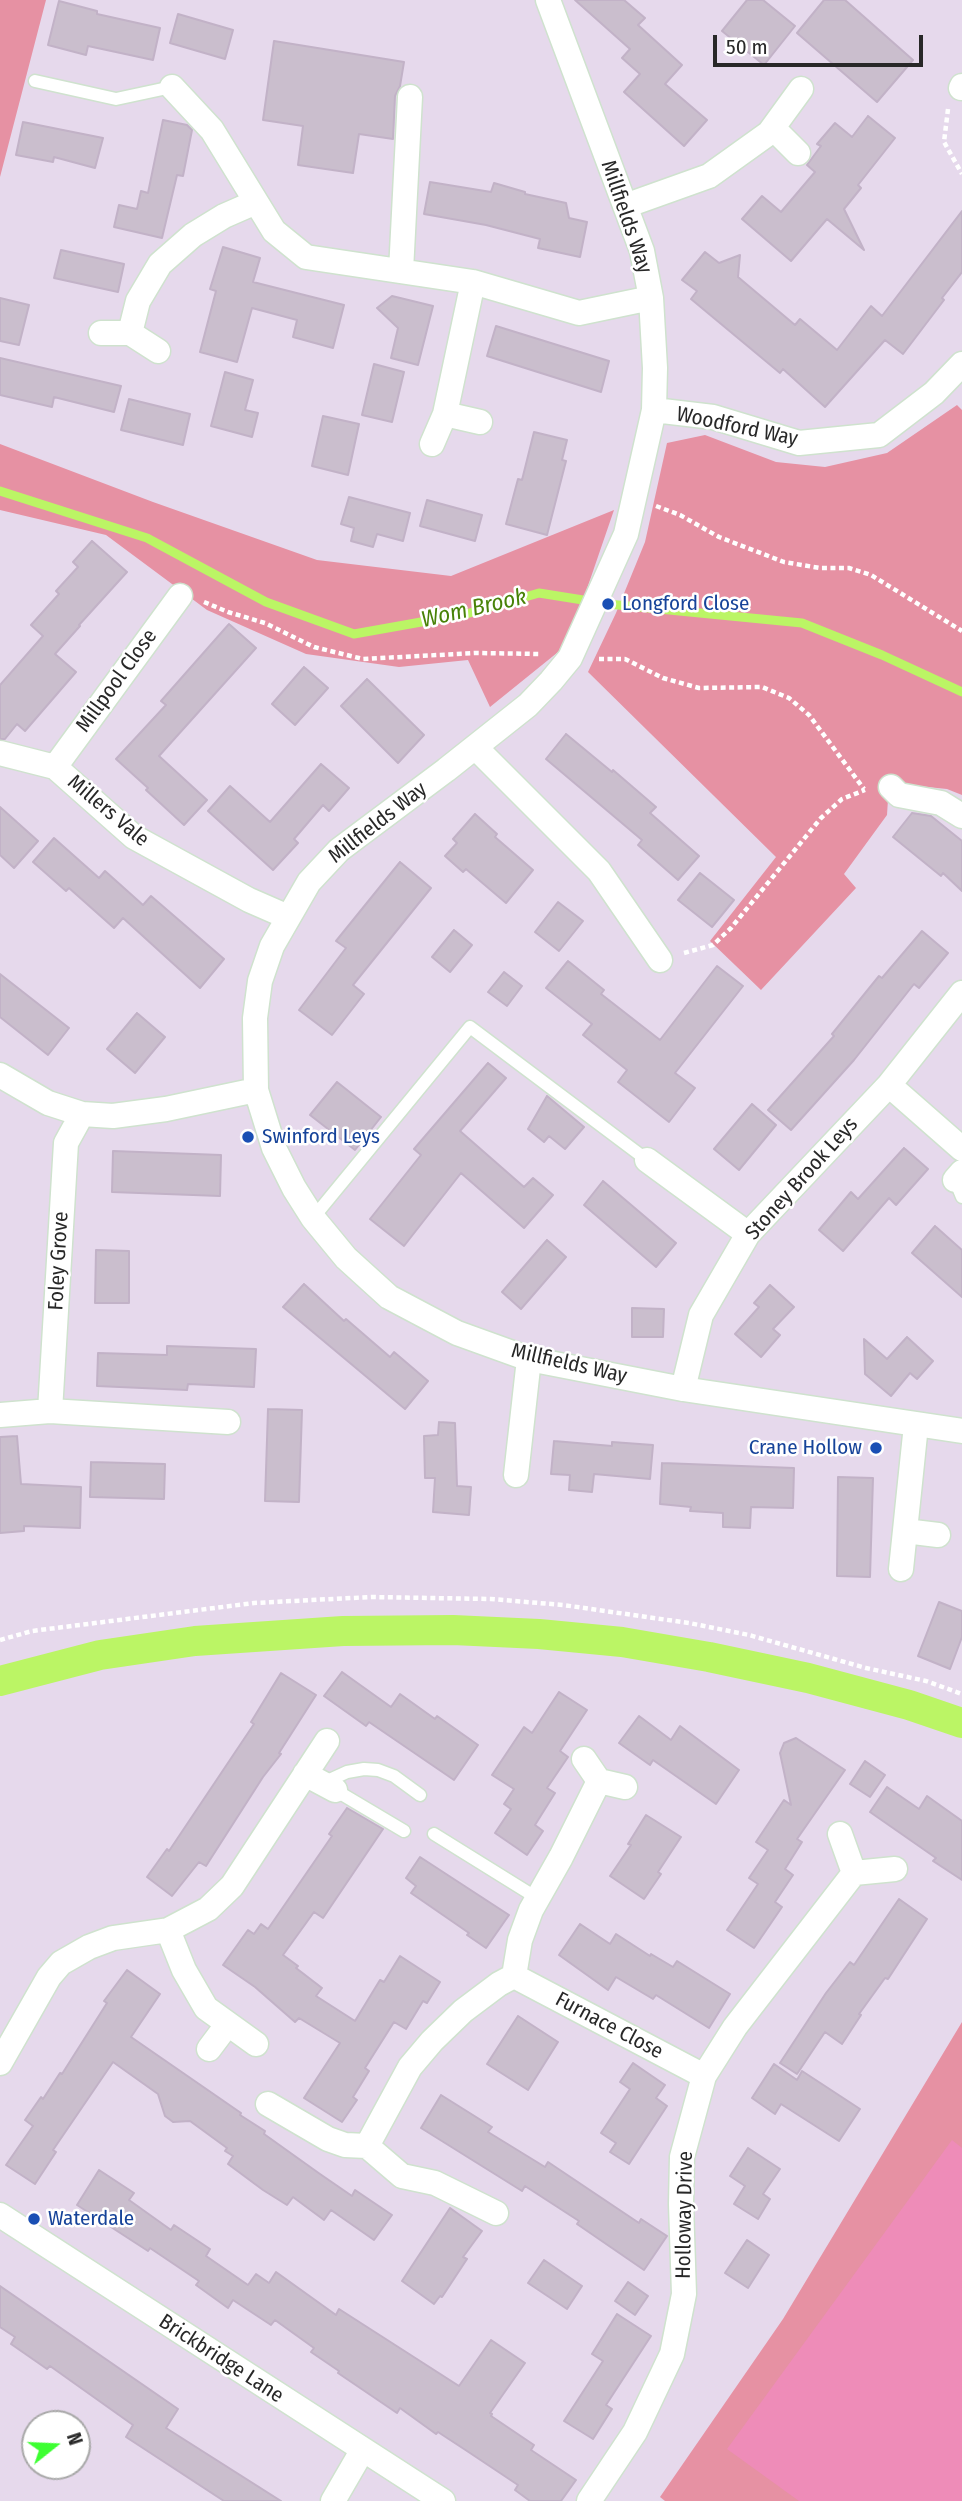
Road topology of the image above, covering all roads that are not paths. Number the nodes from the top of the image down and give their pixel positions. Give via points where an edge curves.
1 (548, 0) edge
2 (34, 81) dead end
3 (172, 87) joint
4 (801, 89) dead end
5 (410, 97) dead end
6 (773, 128) junction
7 (799, 153) dead end
8 (256, 202) junction
9 (625, 206) junction
10 (401, 271) junction
11 (473, 282) junction
12 (651, 298) junction
13 (101, 333) dead end
14 (130, 333) junction
15 (158, 351) dead end
16 (962, 364) edge
17 (654, 410) junction
18 (445, 414) junction
19 (480, 422) dead end
20 (432, 444) dead end
21 (180, 596) road end
22 (475, 747) junction
23 (0, 753) edge
24 (55, 767) junction
25 (891, 787) road end
26 (962, 816) edge
27 (288, 917) junction
28 (660, 960) road end
29 (962, 993) edge
30 (0, 1075) edge
31 (889, 1085) junction
32 (256, 1090) junction
33 (82, 1114) junction
34 (962, 1149) edge
35 (647, 1160) joint
36 (313, 1218) junction
37 (748, 1234) junction
38 (529, 1359) junction
39 (683, 1388) junction
40 (50, 1411) junction
41 (0, 1415) edge
42 (228, 1422) dead end
43 (916, 1424) junction
44 (962, 1431) edge
45 (516, 1475) dead end
46 (905, 1531) junction
47 (938, 1535) dead end
48 (901, 1569) dead end
49 (327, 1741) dead end
50 (584, 1759) dead end
51 (599, 1781) junction
52 (321, 1782) junction
53 (625, 1787) dead end
54 (420, 1795) dead end
55 (404, 1831) dead end
56 (434, 1834) dead end
57 (840, 1834) dead end
58 (894, 1869) dead end
59 (854, 1873) junction
60 (537, 1898) junction
61 (169, 1930) junction
62 (514, 1976) junction
63 (227, 2025) junction
64 (256, 2044) dead end
65 (209, 2049) dead end
66 (0, 2063) edge
67 (704, 2076) junction
68 (268, 2104) dead end
69 (366, 2146) junction
70 (496, 2213) dead end
71 (0, 2216) edge
72 (362, 2451) junction
73 (333, 2501) edge
74 (443, 2501) edge
75 (589, 2501) edge

1 - 9 street, Millfields Way
2 - 3 lane via 116,99
3 - 8 street via 212,130
4 - 6 street
5 - 10 street
6 - 7 street
6 - 9 street via 709,176
8 - 10 street via 274,231 306,257
8 - 14 street via 193,235 160,264 138,300
9 - 12 street, Millfields Way via 642,251
10 - 11 street
11 - 12 street via 579,313
11 - 18 street
12 - 17 street, Millfields Way
13 - 14 street
14 - 15 street
16 - 17 street, Woodford Way via 934,393 879,435 799,443 712,417
17 - 22 street, Millfields Way via 626,534 570,658 527,705
18 - 19 street
18 - 20 street
21 - 24 street, Millpool Close
22 - 27 street, Millfields Way via 339,850 309,882
22 - 28 street via 599,871
23 - 24 street, Millers Vale
24 - 27 street, Millers Vale via 134,837
25 - 26 street via 899,795 941,803
27 - 32 street, Millfields Way via 260,981 255,1018
29 - 31 street, Stoney Brook Leys
30 - 33 street via 48,1103
31 - 34 street
31 - 37 street, Stoney Brook Leys
32 - 33 street via 166,1109 113,1116
32 - 36 street, Millfields Way via 274,1148
33 - 40 street, Foley Grove via 66,1143
35 - 36 lane via 470,1027
35 - 37 street
36 - 38 street, Millfields Way via 346,1258 389,1297 457,1334
37 - 39 street, Stoney Brook Leys via 701,1315
38 - 39 street, Millfields Way
38 - 45 street
39 - 43 street, Millfields Way
40 - 41 street
40 - 42 street
43 - 44 street, Millfields Way
43 - 46 street
46 - 47 street
46 - 48 street
49 - 52 street
50 - 51 street
51 - 53 street
51 - 60 street
52 - 54 lane via 347,1772 378,1770
52 - 55 lane
52 - 61 street via 232,1886 208,1909
56 - 60 lane
57 - 59 street
58 - 59 street
59 - 67 street, Holloway Drive via 735,2026
60 - 62 street via 520,1940
61 - 63 street via 184,1970 206,2008
61 - 66 street via 113,1938 61,1963
62 - 67 street, Furnace Close
62 - 69 street via 463,2011 432,2041 410,2067
63 - 64 street
63 - 65 street
67 - 75 street, Holloway Drive via 682,2157 684,2294 672,2354 635,2432
68 - 69 street via 328,2139
69 - 70 street via 402,2176 435,2183
71 - 72 street, Brickbridge Lane
72 - 73 street
72 - 74 street, Brickbridge Lane

